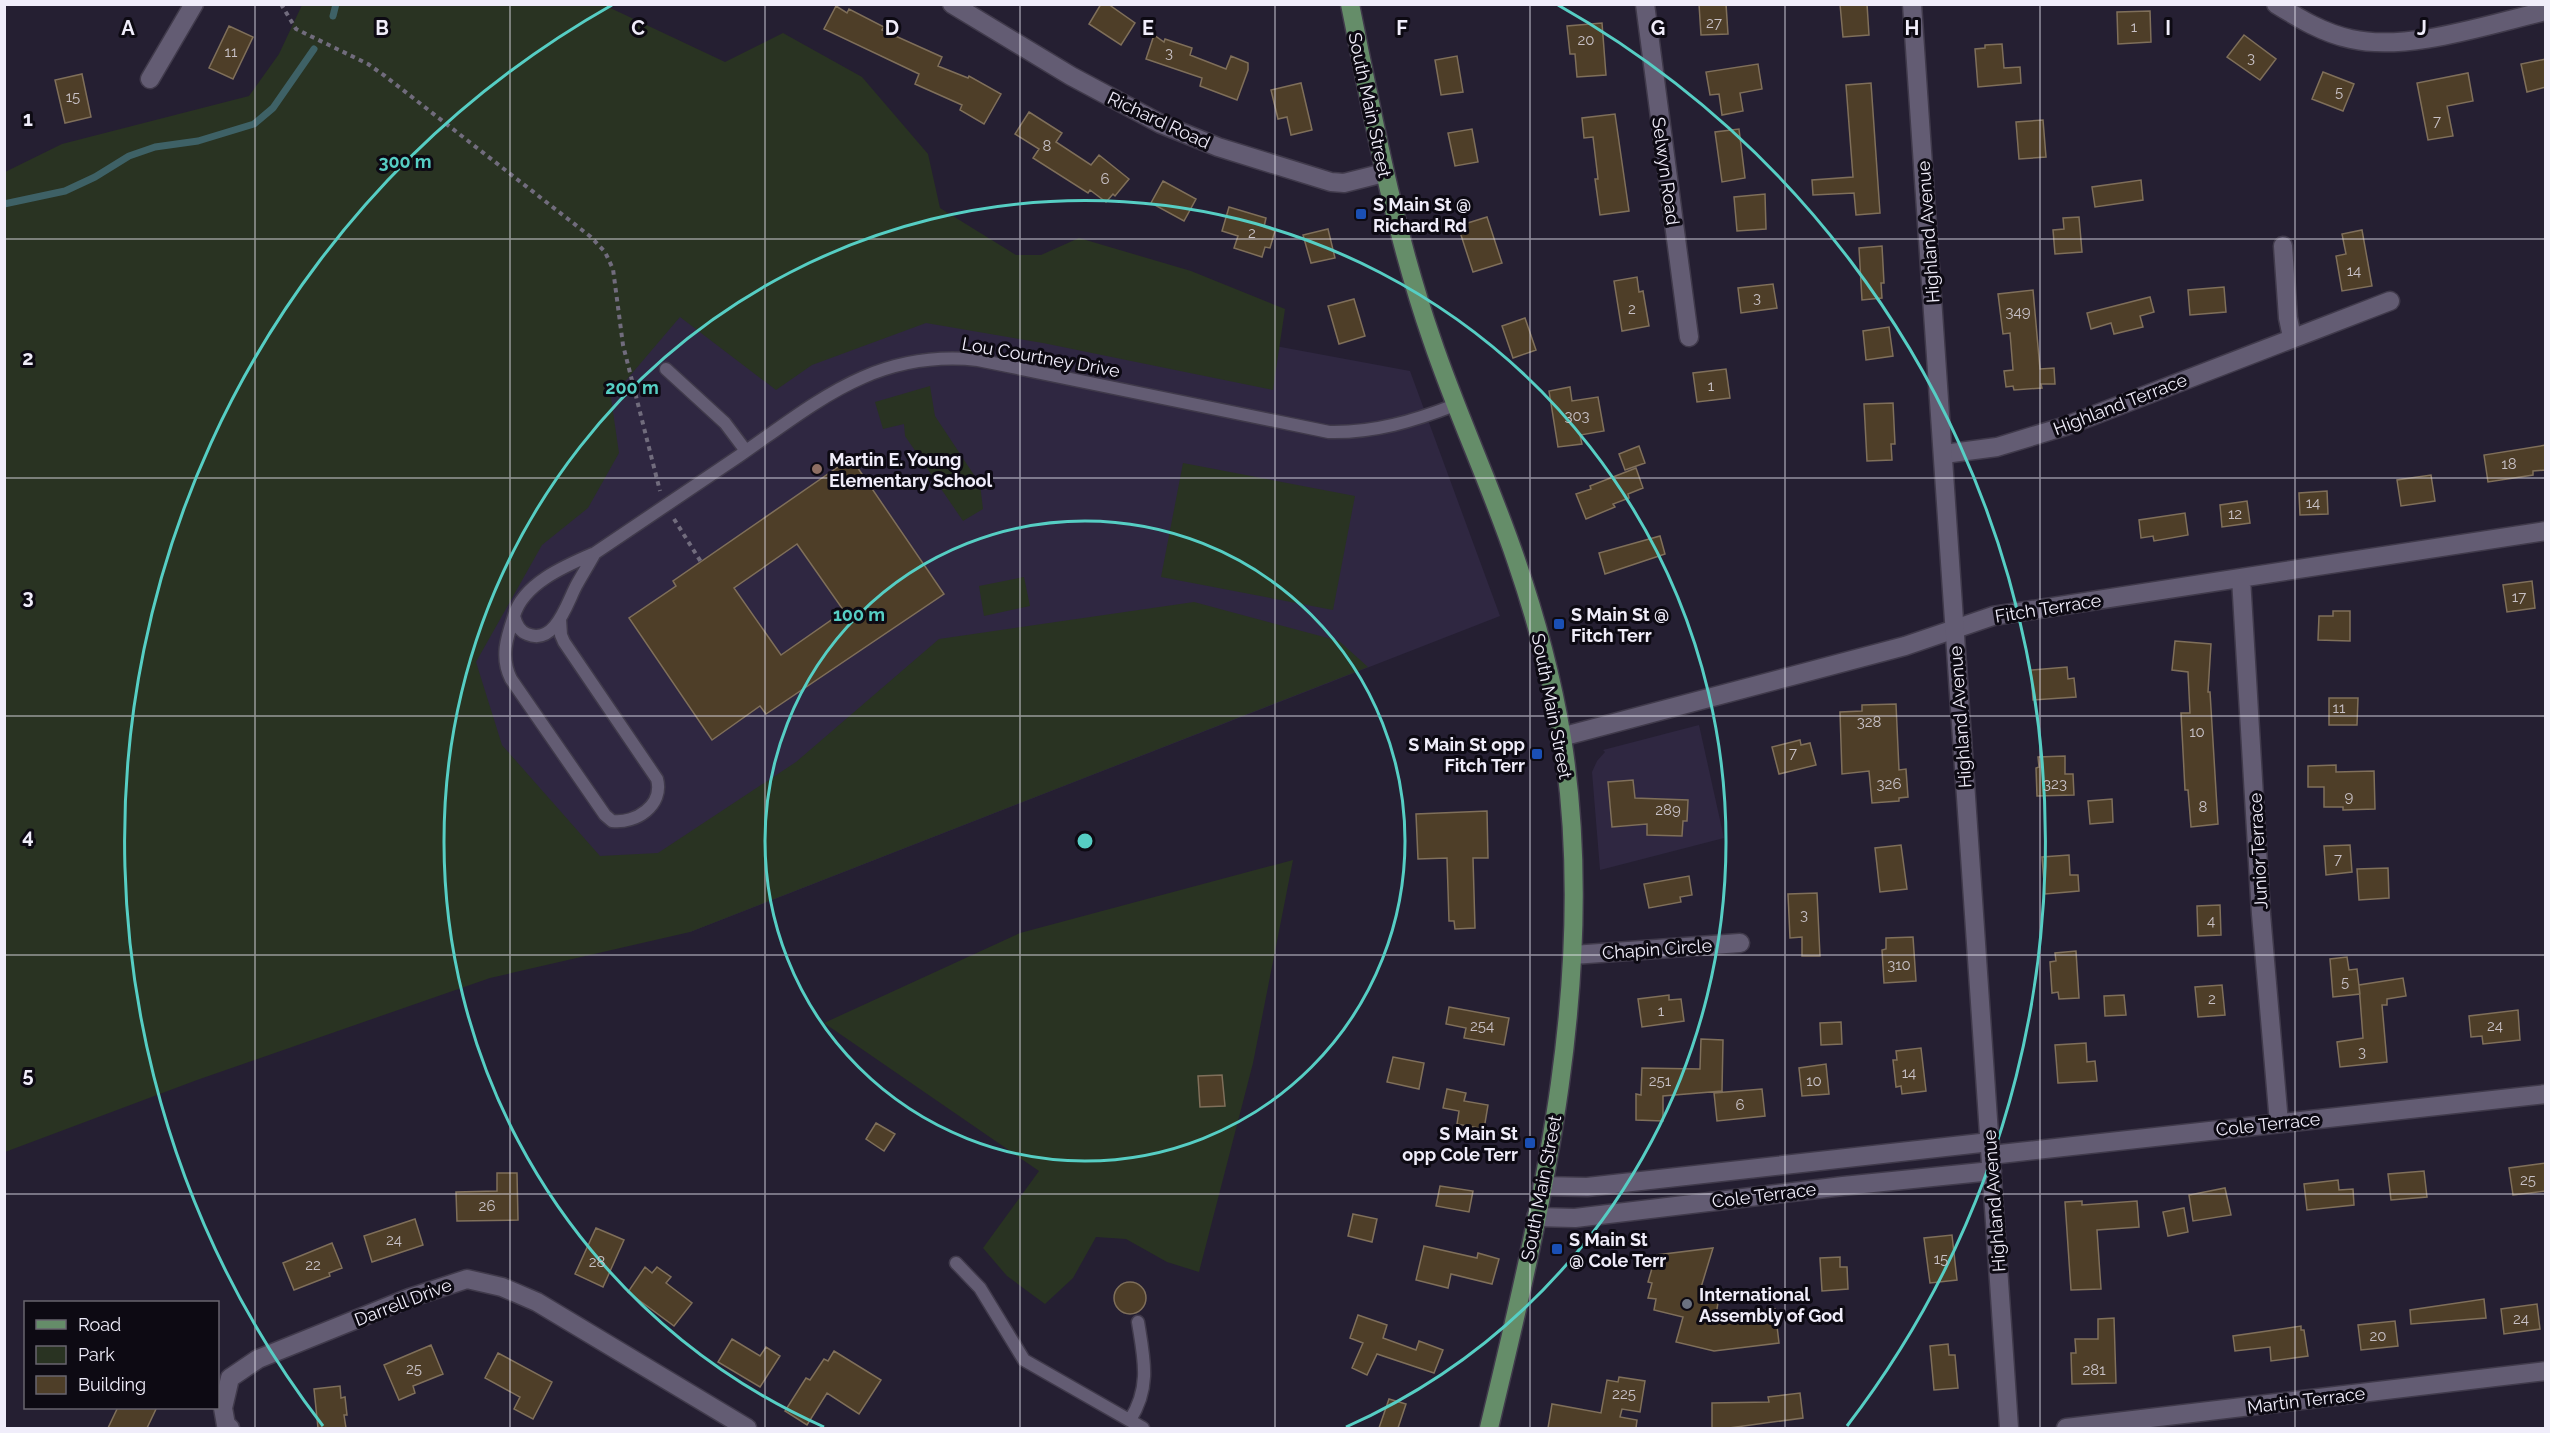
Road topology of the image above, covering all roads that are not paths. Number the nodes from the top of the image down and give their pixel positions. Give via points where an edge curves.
1 (194, 4) edge
2 (952, 4) edge
3 (1350, 4) edge
4 (1645, 4) edge
5 (1912, 4) edge
6 (2276, 4) edge
7 (2546, 11) edge
8 (150, 79) dead end
9 (1384, 173) junction
10 (2283, 246) dead end
11 (2390, 301) dead end
12 (1689, 337) dead end
13 (2292, 337) junction
14 (666, 369) dead end
15 (1455, 405) junction
16 (746, 451) junction
17 (1944, 454) junction
18 (2546, 531) edge
19 (595, 553) junction
20 (2241, 578) junction
21 (514, 616) junction
22 (560, 619) junction
23 (1954, 628) junction
24 (1561, 737) junction
25 (1740, 943) dead end
26 (1573, 955) junction
27 (2546, 1094) edge
28 (2279, 1123) junction
29 (1991, 1156) junction
30 (1542, 1186) junction
31 (1536, 1217) junction
32 (956, 1263) dead end
33 (1138, 1322) dead end
34 (2546, 1371) edge
35 (1130, 1420) junction
36 (230, 1428) edge
37 (747, 1428) edge
38 (1143, 1428) edge
39 (1489, 1428) edge
40 (2009, 1428) edge
41 (2066, 1428) edge

1 - 8 street
2 - 9 street, Richard Road via 1115,101 1203,142 1317,180 1344,183
3 - 9 main road, South Main Street
4 - 12 street, Selwyn Road
5 - 17 street, Highland Avenue
6 - 7 street via 2318,29 2349,39 2381,43 2422,39
9 - 15 main road, South Main Street via 1411,276
10 - 13 street
11 - 13 street, Highland Terrace
13 - 17 street, Highland Terrace via 2050,432 1997,447
14 - 16 lane via 725,423
15 - 16 lane, Lou Courtney Drive via 1387,427 1329,432 996,363 941,358 885,369 834,390
15 - 24 main road, South Main Street via 1526,590
16 - 19 lane, Lou Courtney Drive
17 - 23 street, Highland Avenue
18 - 20 street, Fitch Terrace
19 - 21 lane, Lou Courtney Drive via 535,587 518,604
19 - 22 lane, Lou Courtney Drive
20 - 23 street, Fitch Terrace via 1993,616
20 - 28 street, Junior Terrace via 2261,914
21 - 22 lane, Lou Courtney Drive via 521,631 535,636 549,631
21 - 22 lane via 505,651 511,679 605,815 612,821 628,820 656,801 660,790 657,779 564,642
23 - 24 street, Fitch Terrace via 1905,646
23 - 29 street, Highland Avenue
24 - 26 main road, South Main Street via 1572,828
25 - 26 street, Chapin Circle
26 - 30 main road, South Main Street via 1565,1044
27 - 28 street, Cole Terrace
28 - 29 street, Cole Terrace
29 - 30 street, Cole Terrace via 1587,1187
29 - 31 street, Cole Terrace via 1843,1186 1566,1219
29 - 40 street, Highland Avenue
30 - 31 main road, South Main Street
31 - 39 main road, South Main Street
32 - 35 lane via 980,1288 1024,1360
33 - 35 lane via 1144,1383
34 - 41 street, Martin Terrace
35 - 38 lane
36 - 37 street, Darrell Drive via 223,1408 230,1378 258,1359 467,1279 502,1287 537,1302

